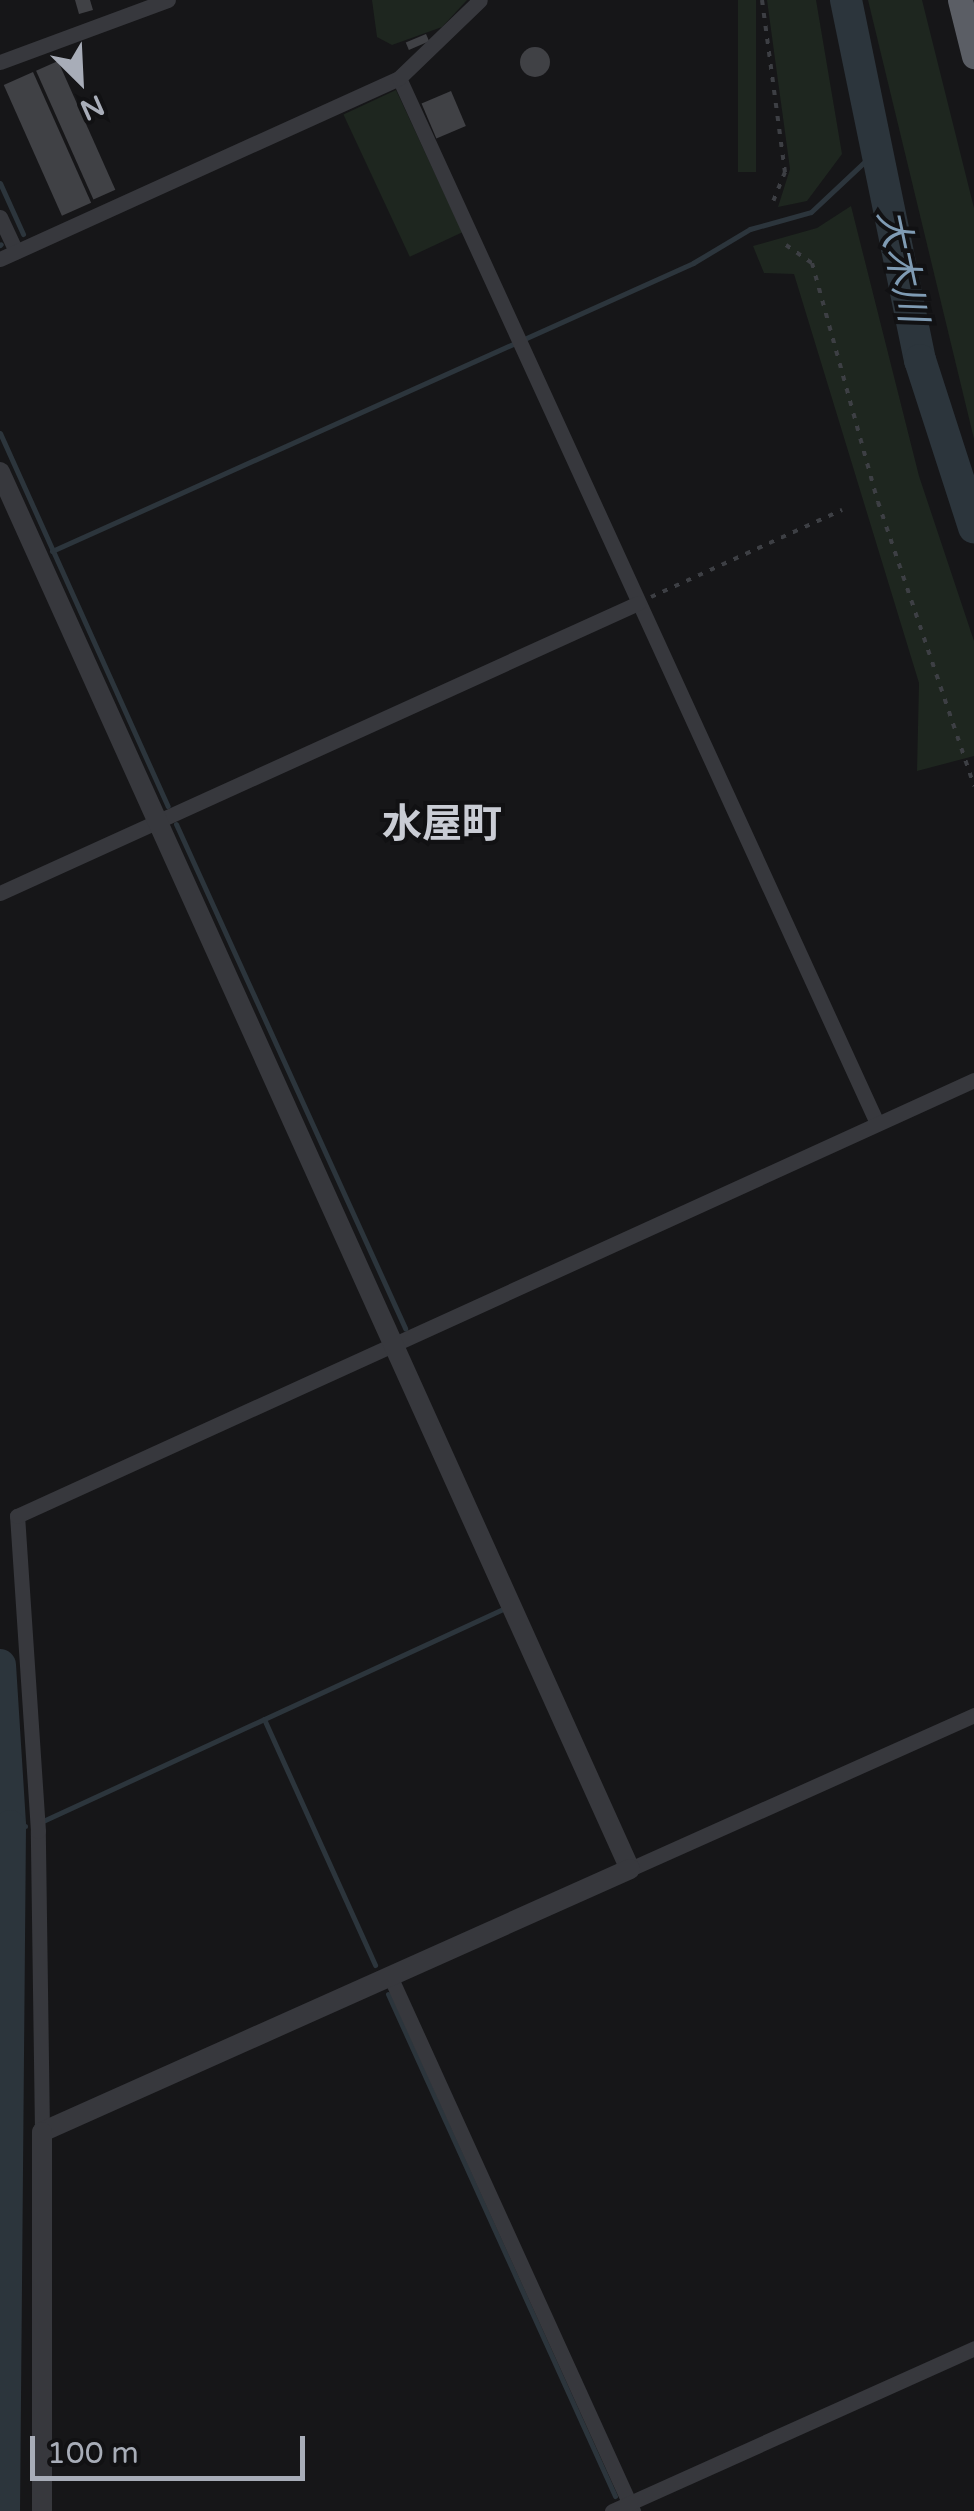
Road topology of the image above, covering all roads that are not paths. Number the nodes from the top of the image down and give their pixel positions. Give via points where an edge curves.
1 (168, 0) edge
2 (480, 0) edge
3 (960, 0) edge
4 (974, 56) edge
5 (0, 62) edge
6 (399, 78) junction
7 (0, 216) edge
8 (8, 256) edge
9 (0, 472) edge
10 (638, 603) junction
11 (158, 823) junction
12 (0, 893) edge
13 (974, 1080) edge
14 (877, 1123) junction
15 (394, 1345) junction
16 (974, 1715) edge
17 (630, 1868) junction
18 (390, 1976) junction
19 (42, 2132) junction
20 (974, 2348) edge
21 (632, 2507) edge
22 (42, 2511) edge
23 (612, 2511) edge

1 - 5 street
2 - 6 street
3 - 4 highway
6 - 8 street
6 - 10 street
7 - 8 street
9 - 11 street
10 - 11 street
10 - 14 street
11 - 12 street
11 - 15 street
13 - 14 street
14 - 15 street
15 - 17 street
15 - 19 street via 17,1516 37,1812
16 - 17 street
17 - 18 street
18 - 19 street
18 - 21 street
19 - 22 street
20 - 21 street
21 - 23 street

